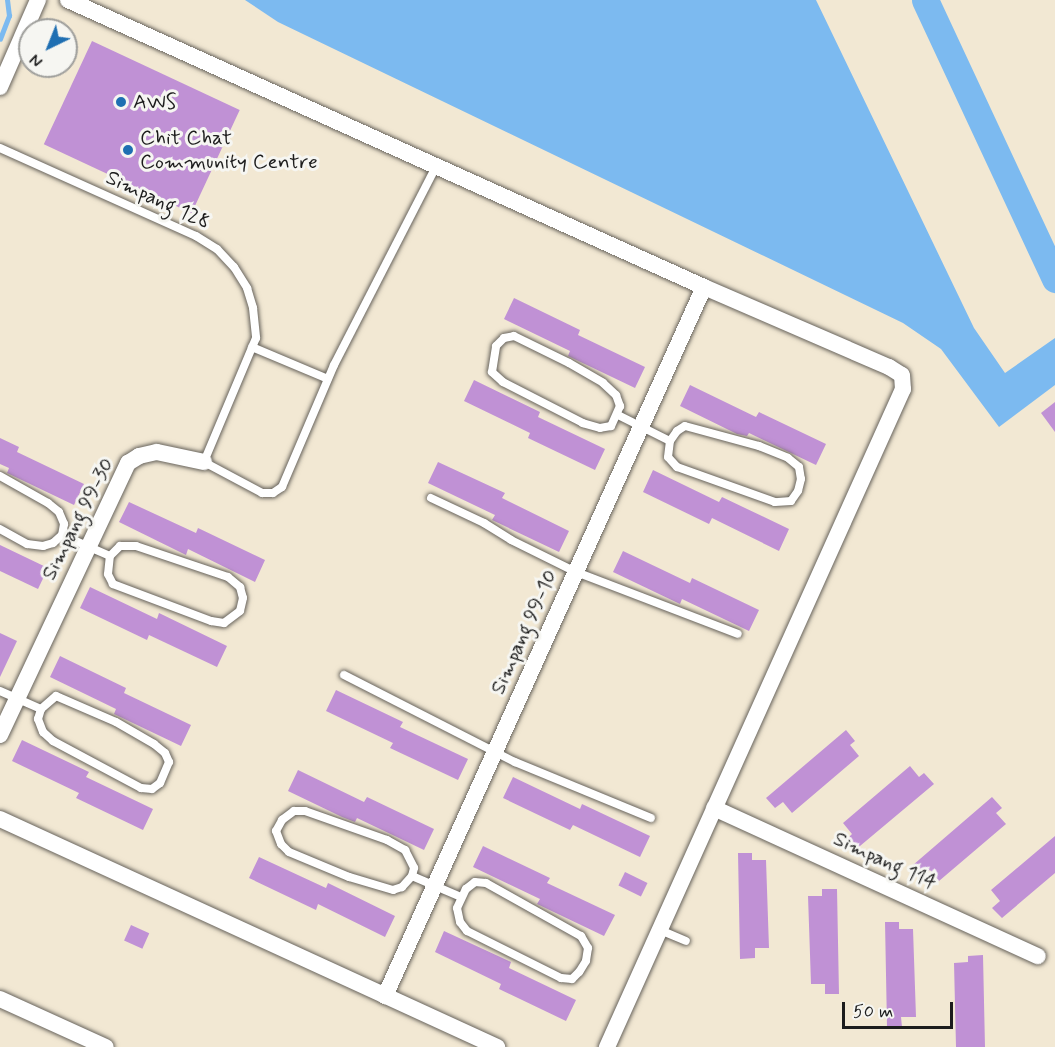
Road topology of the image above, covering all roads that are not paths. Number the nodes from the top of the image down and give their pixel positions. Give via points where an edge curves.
1 (39, 0) edge
2 (68, 0) edge
3 (0, 87) edge
4 (0, 148) edge
5 (437, 165) junction
6 (704, 287) junction
7 (252, 347) junction
8 (328, 379) junction
9 (618, 415) junction
10 (640, 428) junction
11 (670, 441) junction
12 (204, 462) junction
13 (0, 476) edge
14 (431, 498) dead end
15 (0, 530) edge
16 (62, 535) junction
17 (87, 548) junction
18 (110, 556) junction
19 (576, 572) junction
20 (738, 634) dead end
21 (344, 675) dead end
22 (0, 691) edge
23 (17, 699) junction
24 (41, 709) junction
25 (0, 735) edge
26 (494, 752) junction
27 (714, 808) junction
28 (651, 818) dead end
29 (0, 819) edge
30 (412, 876) junction
31 (435, 886) junction
32 (461, 897) junction
33 (660, 930) junction
34 (686, 941) dead end
35 (1038, 956) dead end
36 (385, 996) junction
37 (0, 999) edge
38 (106, 1047) edge
39 (497, 1047) edge
40 (607, 1047) edge

1 - 3 street
2 - 5 street
4 - 7 lane, Simpang 128 via 217,249 247,288 256,326
5 - 6 street
5 - 8 lane
6 - 10 street, Simpang 99-10
6 - 27 street via 889,367 902,375 903,389
7 - 8 lane
7 - 12 lane, Simpang 128
8 - 12 lane, Simpang 99-30 via 282,487 273,494 262,493
9 - 9 lane via 611,426 600,428 503,382 492,372 496,346 504,338 514,336 569,363 616,395
9 - 10 lane
10 - 11 lane
10 - 19 street, Simpang 99-10
11 - 11 lane via 668,457 677,467 707,480 775,502 790,501 798,491 799,467 759,446 685,426
12 - 17 street, Simpang 99-30 via 157,452 128,463
13 - 16 lane via 59,512 64,524
14 - 19 lane
15 - 16 lane via 27,544 43,546
16 - 17 lane
17 - 18 lane
17 - 23 street, Simpang 99-30
18 - 18 lane via 120,546 136,546 228,577 240,586 240,611 224,623 129,592 113,584 108,574
19 - 20 lane
19 - 26 street, Simpang 99-10
21 - 26 lane
22 - 23 lane
23 - 24 lane
23 - 25 street, Simpang 99-30
24 - 24 lane via 56,696 116,722 165,753 169,762 160,783 152,789 141,788 53,741 38,719
26 - 28 lane
26 - 31 street, Simpang 99-10
27 - 33 street
27 - 35 street, Simpang 114
29 - 36 street
30 - 30 lane via 393,890 349,877 289,852 280,844 276,831 294,811 305,811 405,850 414,868
30 - 31 lane
31 - 32 lane
31 - 36 street, Simpang 99-10
32 - 32 lane via 475,882 486,883 581,936 588,948 586,961 572,979 534,966 467,931 457,908
33 - 34 lane
33 - 40 street
36 - 39 street
37 - 38 street

